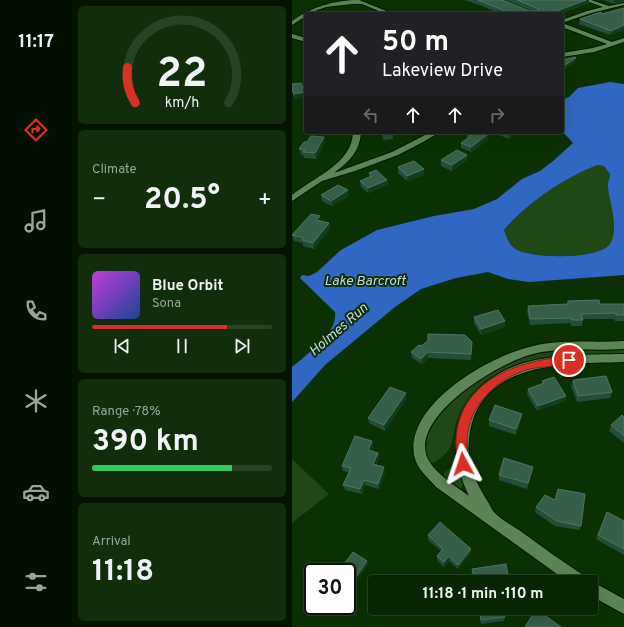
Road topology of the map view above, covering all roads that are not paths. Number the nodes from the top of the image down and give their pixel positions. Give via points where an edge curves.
1 (341, 0) edge
2 (355, 0) edge
3 (586, 0) edge
4 (362, 3) junction
5 (327, 4) junction
6 (624, 4) edge
7 (607, 7) junction
8 (309, 12) edge
9 (386, 12) edge
10 (304, 15) edge
11 (564, 21) edge
12 (292, 23) edge
13 (564, 26) edge
14 (292, 36) edge
15 (304, 39) edge
16 (624, 40) edge
17 (612, 44) junction
18 (564, 55) edge
19 (358, 134) edge
20 (432, 134) edge
21 (322, 179) junction
22 (292, 199) edge
23 (624, 345) edge
24 (624, 358) edge
25 (492, 519) junction
26 (570, 575) edge
27 (598, 592) edge
28 (624, 607) edge

1 - 5 street
2 - 4 street
3 - 7 street
4 - 5 street
4 - 9 street
5 - 8 street
6 - 7 street
7 - 11 street
10 - 12 street
13 - 17 street
14 - 15 street
16 - 17 street
17 - 18 street via 590,51
19 - 21 street via 359,139 354,149
20 - 21 street via 381,160
21 - 22 street
23 - 25 street via 553,347 518,354 480,374 442,402 420,436 420,456 432,473 457,495
24 - 25 street via 544,362 511,372 486,388 477,398 464,424 462,455 472,489
25 - 26 street
27 - 28 street

